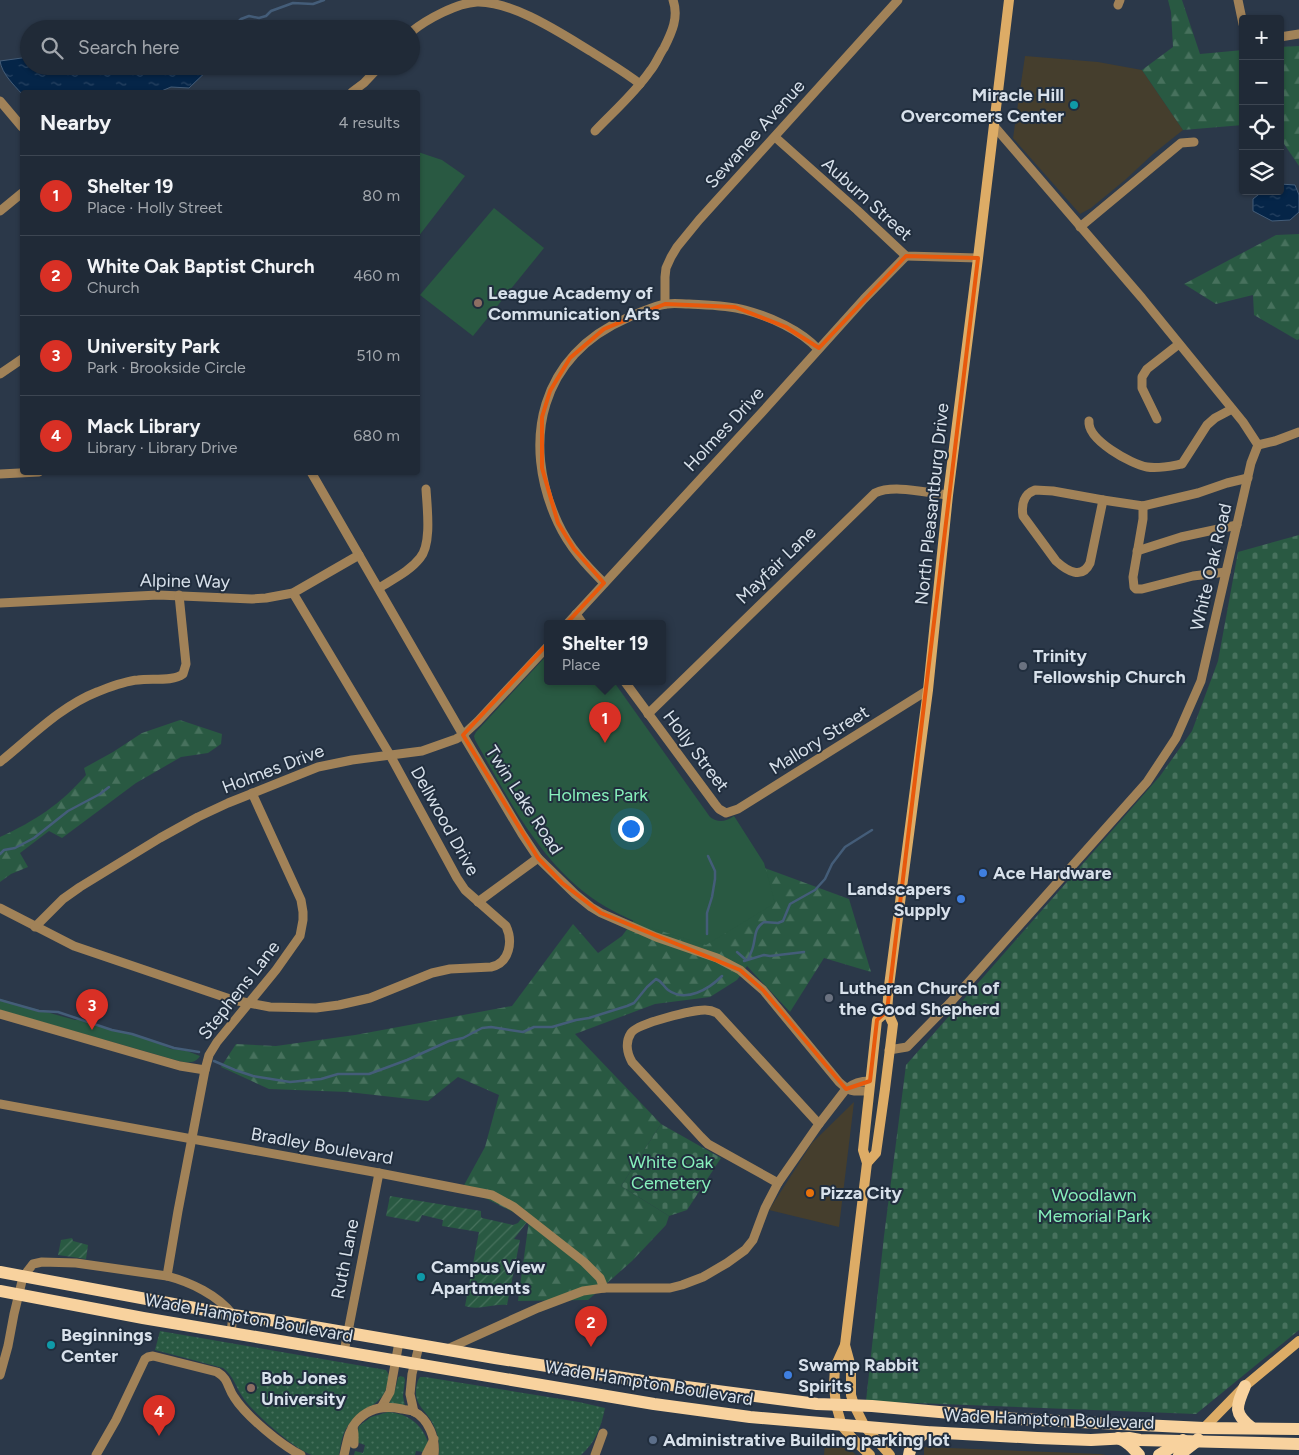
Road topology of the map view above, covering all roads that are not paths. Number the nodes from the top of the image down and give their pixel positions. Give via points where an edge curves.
1 (673, 0) edge
2 (898, 0) edge
3 (1009, 0) edge
4 (1238, 0) edge
5 (1241, 15) edge
6 (420, 26) edge
7 (1299, 34) edge
8 (1284, 36) edge
9 (371, 75) edge
10 (640, 84) junction
11 (354, 90) edge
12 (0, 101) edge
13 (20, 124) edge
14 (994, 126) junction
15 (595, 131) dead end
16 (775, 137) junction
17 (1194, 142) dead end
18 (20, 195) edge
19 (0, 211) edge
20 (1080, 227) junction
21 (906, 256) junction
22 (978, 258) junction
23 (665, 304) junction
24 (1179, 344) junction
25 (818, 349) junction
26 (20, 361) edge
27 (0, 374) edge
28 (1232, 409) junction
29 (1157, 419) dead end
30 (1088, 421) dead end
31 (1299, 432) edge
32 (1258, 446) junction
33 (20, 473) edge
34 (0, 474) edge
35 (313, 475) edge
36 (1248, 478) junction
37 (426, 489) dead end
38 (948, 495) junction
39 (1103, 500) junction
40 (1143, 506) junction
41 (1237, 525) junction
42 (1137, 551) junction
43 (360, 555) junction
44 (1226, 572) junction
45 (604, 583) junction
46 (379, 588) junction
47 (293, 593) junction
48 (180, 595) junction
49 (0, 603) edge
50 (576, 614) junction
51 (571, 620) edge
52 (581, 620) edge
53 (544, 650) edge
54 (627, 685) edge
55 (928, 690) junction
56 (648, 714) junction
57 (463, 735) junction
58 (390, 755) junction
59 (0, 762) edge
60 (252, 792) junction
61 (726, 813) joint
62 (538, 858) junction
63 (478, 902) junction
64 (0, 908) edge
65 (35, 927) junction
66 (248, 1003) junction
67 (887, 1011) junction
68 (0, 1014) edge
69 (889, 1050) junction
70 (205, 1070) junction
71 (869, 1086) junction
72 (846, 1089) junction
73 (0, 1104) edge
74 (819, 1124) junction
75 (192, 1139) junction
76 (867, 1163) junction
77 (379, 1172) junction
78 (778, 1184) junction
79 (0, 1272) edge
80 (167, 1276) junction
81 (23, 1277) junction
82 (604, 1288) junction
83 (0, 1291) edge
84 (18, 1295) junction
85 (233, 1314) junction
86 (231, 1333) junction
87 (348, 1334) junction
88 (1299, 1341) edge
89 (399, 1342) junction
90 (845, 1345) junction
91 (419, 1346) junction
92 (445, 1350) junction
93 (344, 1352) junction
94 (495, 1358) junction
95 (395, 1360) junction
96 (416, 1364) junction
97 (0, 1375) edge
98 (493, 1376) junction
99 (1245, 1386) junction
100 (718, 1391) junction
101 (795, 1401) junction
102 (836, 1404) junction
103 (854, 1405) junction
104 (382, 1406) junction
105 (414, 1412) junction
106 (716, 1412) junction
107 (794, 1421) junction
108 (842, 1426) junction
109 (353, 1427) junction
110 (865, 1428) junction
111 (1204, 1428) junction
112 (1252, 1428) junction
113 (1299, 1429) edge
114 (926, 1432) junction
115 (604, 1433) dead end
116 (1123, 1438) junction
117 (434, 1439) junction
118 (1182, 1441) junction
119 (1197, 1441) junction
120 (1299, 1444) edge
121 (352, 1449) edge
122 (96, 1455) edge
123 (301, 1455) edge
124 (344, 1455) edge
125 (426, 1455) edge
126 (434, 1455) edge
127 (595, 1455) edge
128 (870, 1455) edge
129 (890, 1455) edge
130 (909, 1455) edge
131 (1139, 1455) edge
132 (1159, 1455) edge
133 (1179, 1455) edge

1 - 10 street via 675,22 669,38
2 - 16 street, Sewanee Avenue
3 - 14 main road, North Pleasantburg Drive
4 - 5 street
6 - 10 street via 464,4 495,4 560,33
7 - 8 street
9 - 11 street
10 - 15 street
12 - 13 street
14 - 20 street
14 - 22 main road, North Pleasantburg Drive
16 - 21 street, Auburn Street
16 - 23 street, Sewanee Avenue via 677,247 666,268
17 - 20 street via 1181,143
18 - 19 street
20 - 24 street
21 - 22 street, Auburn Street
21 - 25 street, Holmes Drive
22 - 38 main road, North Pleasantburg Drive
23 - 25 street via 716,305 756,313 786,327
23 - 45 street via 616,323 584,344 558,376 542,417 542,468 558,523 574,550
24 - 28 street
24 - 29 street via 1142,374 1141,385
25 - 45 street, Holmes Drive
26 - 27 street
28 - 30 street via 1207,425 1182,464 1164,468 1145,467 1112,451 1089,429
28 - 32 street
31 - 32 street
32 - 36 street, White Oak Road
33 - 34 street
35 - 43 street, Twin Lake Road
36 - 40 street
36 - 41 street, White Oak Road
37 - 46 street via 427,540 424,551 406,571
38 - 55 main road, North Pleasantburg Drive
38 - 56 street, Mayfair Lane via 892,489 874,494
39 - 39 street via 1035,490 1024,499 1023,516 1056,562 1065,569 1078,572 1090,563
39 - 40 street
40 - 42 street
41 - 42 street
41 - 44 street, White Oak Road
42 - 44 street via 1133,577 1136,589
43 - 46 street, Twin Lake Road
43 - 47 street, Alpine Way
44 - 69 street, White Oak Road via 1201,681 1176,738 1147,782 950,1003 908,1046
45 - 50 street, Holmes Drive
46 - 57 street, Twin Lake Road
47 - 48 street, Alpine Way via 252,599
47 - 58 street, Dellwood Drive
48 - 49 street, Alpine Way
48 - 59 street via 186,664 183,674 175,678 127,682 87,696
50 - 51 street, Holmes Drive
50 - 52 street
53 - 57 street, Holmes Drive
54 - 56 street, Holly Street
55 - 61 street, Mallory Street via 738,809
55 - 67 main road, North Pleasantburg Drive
56 - 61 street, Holly Street via 715,804
57 - 58 street, Holmes Drive via 422,751
57 - 62 street, Twin Lake Road
58 - 60 street, Holmes Drive via 332,763
58 - 63 street, Dellwood Drive via 457,878
60 - 65 street, Holmes Drive via 198,817 80,887
60 - 66 street, Stephens Lane via 304,912 296,942
62 - 63 street
62 - 72 street, Twin Lake Road via 562,883 596,910 740,970 763,990
63 - 66 street, Dellwood Drive via 506,926 509,933 508,954 497,966 432,973 370,998 339,1005 288,1008
64 - 65 street, Dellwood Drive
65 - 66 street, Dellwood Drive via 74,946
66 - 70 street, Stephens Lane via 217,1042
67 - 69 main road, North Pleasantburg Drive via 893,1024
67 - 71 main road, North Pleasantburg Drive via 878,1020
68 - 70 street via 180,1066
69 - 76 main road, North Pleasantburg Drive via 876,1153
70 - 75 street, Stephens Lane
71 - 72 street via 859,1081
71 - 76 main road, North Pleasantburg Drive via 862,1150
72 - 74 street
73 - 75 street, Bradley Boulevard
74 - 78 street
74 - 78 street via 712,1011 693,1011 640,1026 631,1032 627,1046 632,1062 701,1137
75 - 77 street, Bradley Boulevard
75 - 80 street, Stephens Lane
76 - 90 main road, North Pleasantburg Drive
77 - 82 street, Bradley Boulevard via 492,1195 514,1207 578,1257 596,1273
77 - 87 street, Ruth Lane
78 - 82 street via 753,1240 727,1263 702,1277 670,1288
79 - 81 main road, Wade Hampton Boulevard
80 - 81 street via 76,1263 42,1262 33,1264
80 - 85 street via 214,1297
81 - 84 street
81 - 85 main road, Wade Hampton Boulevard
82 - 92 street via 563,1298
83 - 84 main road, Wade Hampton Boulevard
84 - 86 main road, Wade Hampton Boulevard
84 - 97 street
85 - 86 street
85 - 87 main road, Wade Hampton Boulevard
86 - 93 main road, Wade Hampton Boulevard
87 - 89 main road, Wade Hampton Boulevard
87 - 93 street, Ruth Lane
88 - 99 main road
89 - 91 main road, Wade Hampton Boulevard
89 - 95 street
90 - 102 main road, North Pleasantburg Drive via 835,1367
90 - 103 main road, North Pleasantburg Drive
91 - 92 main road, Wade Hampton Boulevard
91 - 96 street
92 - 94 main road, Wade Hampton Boulevard
93 - 95 main road, Wade Hampton Boulevard
94 - 98 main road
94 - 100 main road, Wade Hampton Boulevard
95 - 96 main road, Wade Hampton Boulevard
95 - 104 street via 390,1392
96 - 98 main road, Wade Hampton Boulevard
96 - 105 street via 410,1394
98 - 106 main road, Wade Hampton Boulevard
99 - 111 main road
99 - 112 main road via 1237,1408 1241,1418
100 - 101 main road, Wade Hampton Boulevard
100 - 106 main road
101 - 102 main road, Wade Hampton Boulevard
101 - 107 main road
102 - 103 main road, Wade Hampton Boulevard
102 - 108 main road, North Pleasantburg Drive
103 - 110 main road, North Pleasantburg Drive
103 - 111 main road, Wade Hampton Boulevard via 1018,1419
104 - 105 street
104 - 109 street via 368,1412
105 - 117 street via 424,1421
106 - 107 main road, Wade Hampton Boulevard
107 - 108 main road, Wade Hampton Boulevard
108 - 110 main road, Wade Hampton Boulevard
108 - 128 main road, North Pleasantburg Drive
109 - 121 street
109 - 124 street
110 - 114 main road, Wade Hampton Boulevard
110 - 129 main road, North Pleasantburg Drive
111 - 112 main road, Wade Hampton Boulevard
111 - 116 main road
111 - 118 main road
111 - 119 main road
112 - 113 main road, Wade Hampton Boulevard
114 - 116 main road, Wade Hampton Boulevard via 1091,1440
114 - 130 main road via 917,1438
115 - 127 street
116 - 118 main road, Wade Hampton Boulevard
116 - 131 main road
117 - 125 street
117 - 126 street
118 - 119 main road, Wade Hampton Boulevard
118 - 132 main road
119 - 120 main road, Wade Hampton Boulevard
119 - 133 main road
122 - 123 street via 145,1359 153,1356 223,1375 234,1397 248,1414

